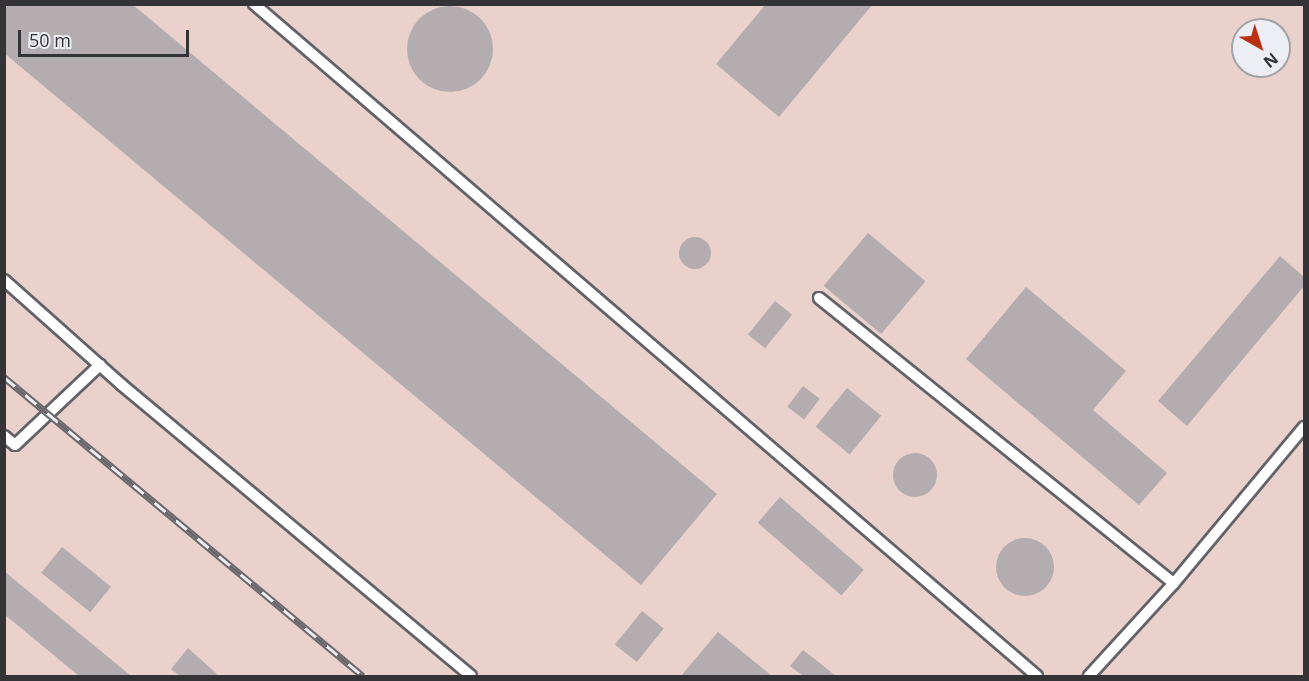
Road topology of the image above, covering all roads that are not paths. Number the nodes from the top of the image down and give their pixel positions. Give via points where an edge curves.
1 (255, 4) edge
2 (4, 280) edge
3 (819, 298) dead end
4 (100, 365) junction
5 (1305, 427) edge
6 (4, 436) edge
7 (1174, 583) junction
8 (471, 676) edge
9 (1037, 676) edge
10 (1089, 676) edge

1 - 9 lane
2 - 4 lane
3 - 7 lane
4 - 6 lane via 15,445
4 - 8 lane
5 - 7 lane
7 - 10 lane

